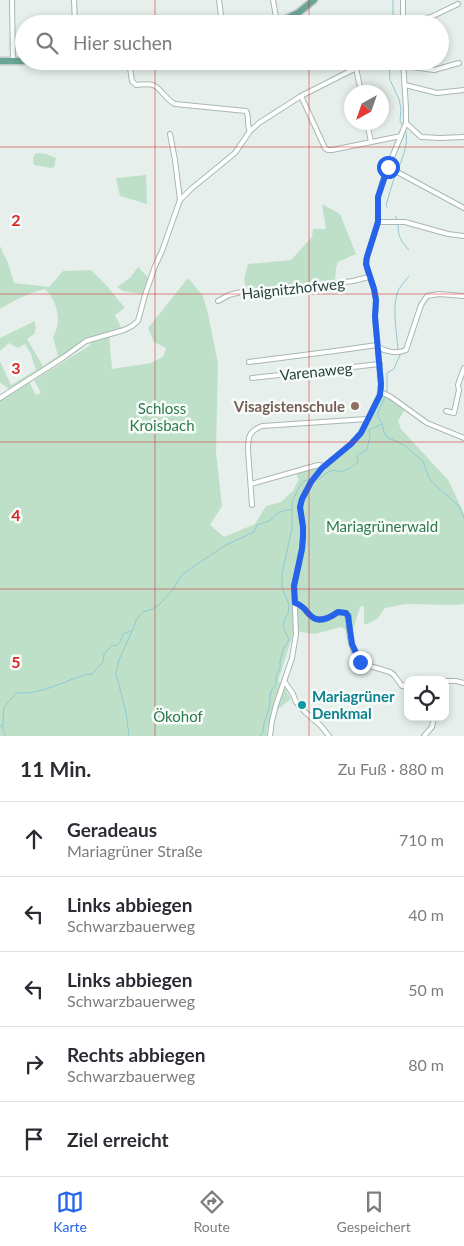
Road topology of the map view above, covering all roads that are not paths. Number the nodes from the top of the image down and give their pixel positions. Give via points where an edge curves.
1 (12, 0) edge
2 (74, 0) edge
3 (219, 0) edge
4 (273, 0) edge
5 (314, 0) edge
6 (403, 0) edge
7 (458, 4) dead end
8 (75, 15) edge
9 (221, 15) edge
10 (275, 15) edge
11 (294, 15) edge
12 (403, 15) edge
13 (435, 15) edge
14 (13, 61) joint
15 (0, 62) edge
16 (459, 63) dead end
17 (449, 66) edge
18 (130, 70) edge
19 (352, 70) edge
20 (356, 70) edge
21 (404, 70) edge
22 (360, 85) edge
23 (405, 85) junction
24 (464, 90) edge
25 (301, 96) junction
26 (405, 126) junction
27 (369, 130) edge
28 (250, 131) junction
29 (170, 134) dead end
30 (401, 136) junction
31 (464, 137) edge
32 (371, 142) junction
33 (388, 167) junction
34 (180, 200) junction
35 (464, 208) edge
36 (378, 222) junction
37 (464, 236) edge
38 (370, 277) junction
39 (464, 296) edge
40 (218, 301) dead end
41 (378, 346) junction
42 (248, 362) dead end
43 (380, 364) junction
44 (464, 368) edge
45 (252, 378) dead end
46 (384, 393) junction
47 (0, 398) edge
48 (446, 411) dead end
49 (367, 419) junction
50 (464, 438) edge
51 (325, 466) junction
52 (251, 484) junction
53 (252, 505) dead end
54 (295, 603) junction
55 (284, 681) junction
56 (449, 681) edge
57 (464, 683) edge
58 (404, 686) edge
59 (433, 721) edge
60 (270, 733) edge
61 (275, 736) edge
62 (329, 736) edge
63 (424, 736) edge

1 - 14 street
2 - 8 street
3 - 9 street
4 - 10 street
5 - 11 main road
6 - 12 street
7 - 13 street
14 - 15 main road
16 - 17 street
18 - 28 street via 136,85 152,84 175,104 246,111
19 - 25 street
20 - 22 street
21 - 23 street
23 - 24 street via 437,93
23 - 26 street
25 - 28 street
25 - 32 street via 328,150
26 - 30 street
26 - 31 street via 421,136
27 - 32 street
28 - 34 street via 235,153
29 - 34 street
30 - 32 street
30 - 33 street
33 - 35 street
33 - 36 street via 378,197
34 - 47 street via 138,321 124,330 86,341
36 - 37 street via 405,222
36 - 38 street via 366,260
38 - 40 street, Haignitzhofweg via 301,288 241,292
38 - 41 street via 376,300
39 - 41 street via 427,296 406,350 400,353
41 - 42 street
41 - 43 street
43 - 45 street, Varenaweg
43 - 46 street
44 - 48 street via 454,413
46 - 49 street
46 - 50 street via 427,423
49 - 51 street via 356,439
49 - 52 street via 262,426 253,430 248,440
51 - 52 street via 318,465
51 - 54 street via 311,482 300,507 303,536 294,586
52 - 53 street
54 - 55 street via 294,650
54 - 58 street via 302,605 317,620 338,612 346,613 357,658 363,664 390,672
55 - 60 street
55 - 62 street via 296,702
56 - 57 street
59 - 63 street
60 - 61 street

